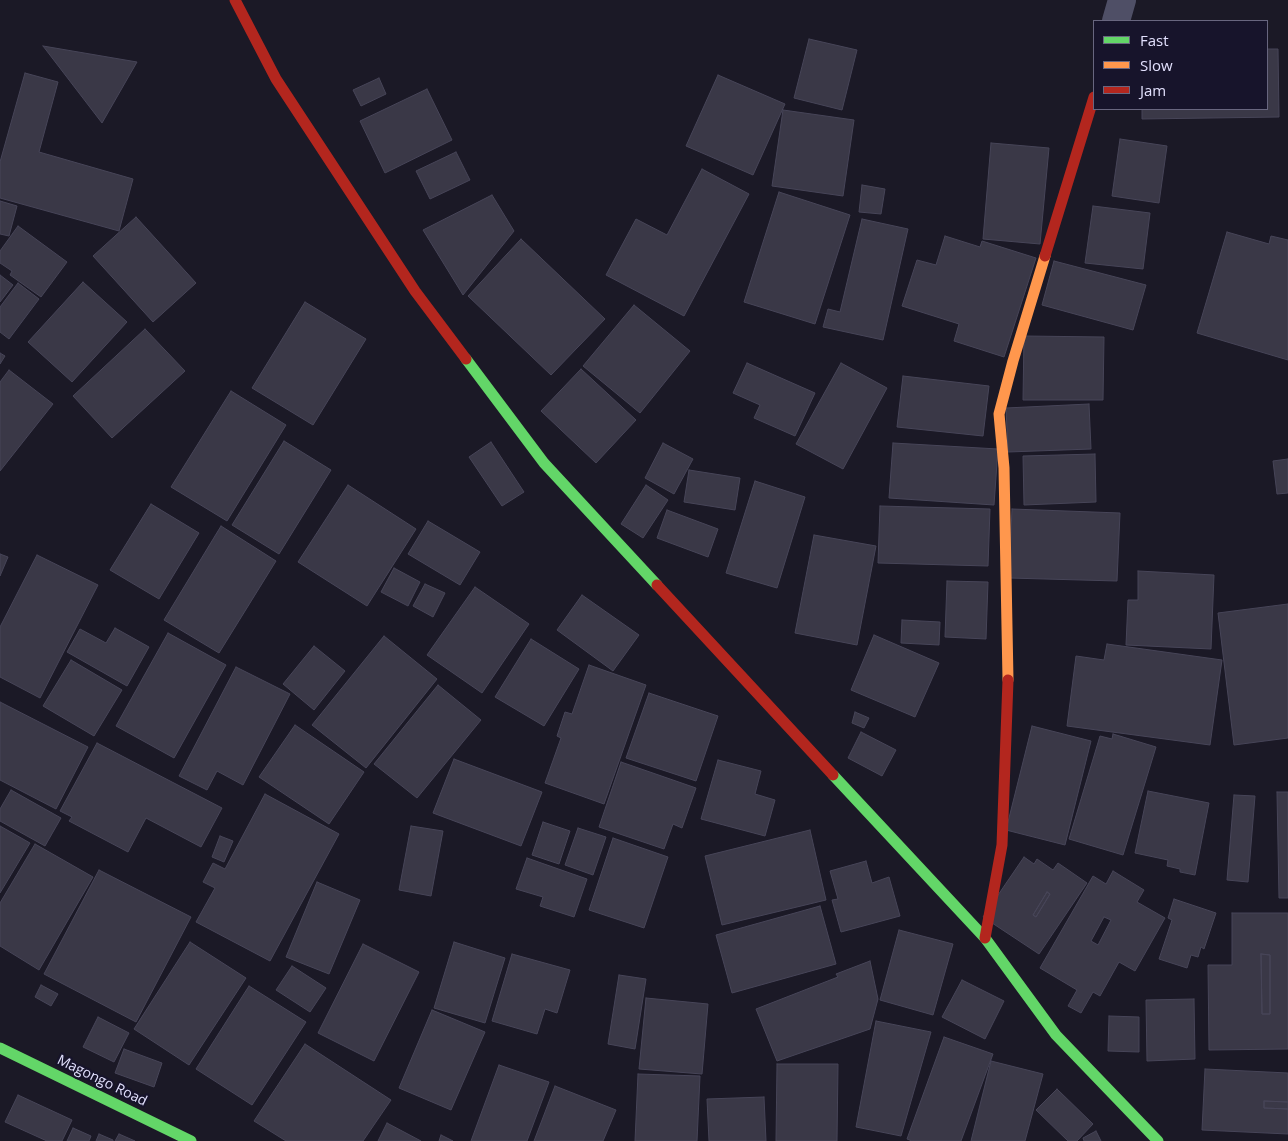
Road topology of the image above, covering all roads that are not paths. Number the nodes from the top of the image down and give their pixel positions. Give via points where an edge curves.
1 (235, 0) edge
2 (1122, 0) edge
3 (1116, 20) edge
4 (1093, 100) edge
5 (984, 938) junction
6 (0, 1048) edge
7 (190, 1141) edge
8 (1158, 1141) edge

1 - 5 street via 276,78 415,291 544,463
2 - 3 street
4 - 5 street via 999,414 1004,468 1008,681 1005,794 1002,845
5 - 8 street via 1056,1035
6 - 7 street, Magongo Road

